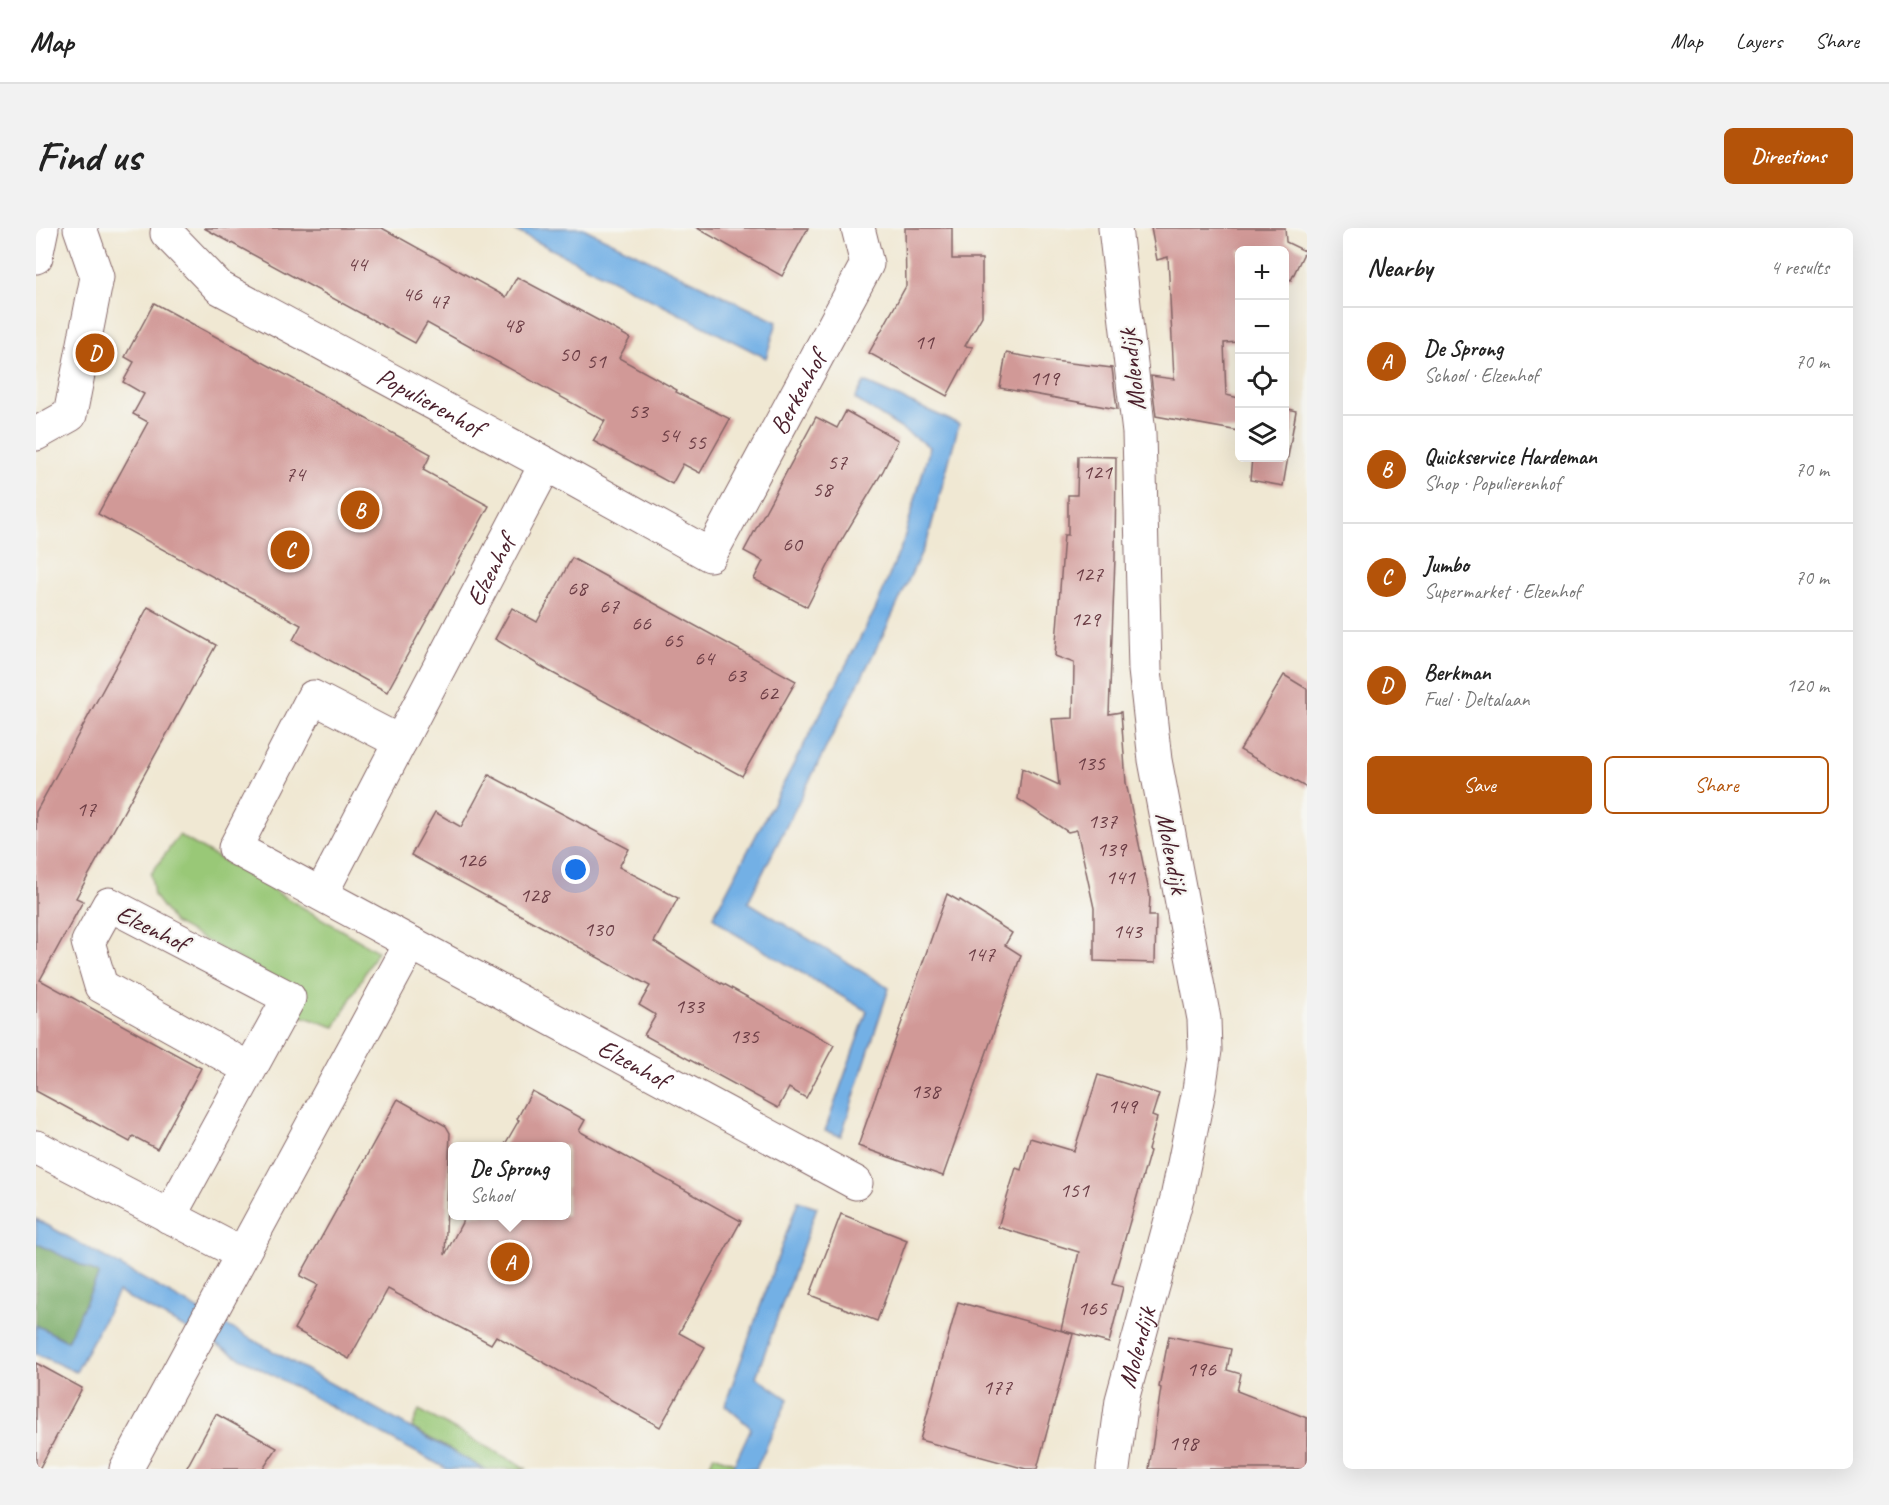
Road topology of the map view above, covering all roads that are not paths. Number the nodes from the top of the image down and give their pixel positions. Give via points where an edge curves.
1 (42, 228) edge
2 (80, 228) edge
3 (168, 228) edge
4 (858, 228) edge
5 (1115, 228) edge
6 (36, 257) edge
7 (36, 434) edge
8 (546, 464) junction
9 (710, 555) joint
10 (400, 742) junction
11 (321, 894) junction
12 (411, 943) junction
13 (250, 1069) junction
14 (36, 1147) edge
15 (856, 1183) dead end
16 (169, 1217) junction
17 (242, 1254) junction
18 (126, 1469) edge
19 (1113, 1469) edge

1 - 6 street
2 - 7 street via 97,278 70,415
3 - 8 street, Populierenhof via 167,232 220,288
4 - 9 street, Berkenhof via 867,264
5 - 19 street, Molendijk via 1139,433 1145,670 1155,760 1204,1019 1205,1050 1177,1198 1122,1400
8 - 9 street, Populierenhof
8 - 10 street, Elzenhof
10 - 11 street, Elzenhof
10 - 11 street, Elzenhof via 313,697 307,707 235,848
11 - 12 street, Elzenhof
12 - 15 street, Elzenhof
12 - 17 street
13 - 13 street, Elzenhof via 289,998 109,904 88,942 101,986
13 - 16 street, Elzenhof
14 - 16 street
16 - 17 street
17 - 18 street

